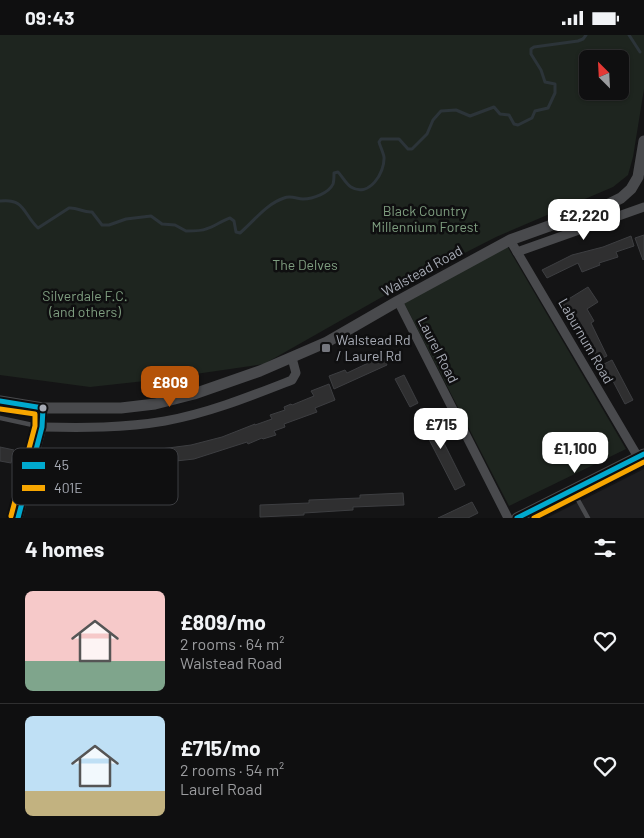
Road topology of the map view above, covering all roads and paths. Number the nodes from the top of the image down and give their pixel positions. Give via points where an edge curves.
1 (644, 141) edge
2 (620, 198) junction
3 (644, 207) edge
4 (630, 212) junction
5 (510, 240) junction
6 (517, 252) junction
7 (398, 301) junction
8 (292, 358) junction
9 (0, 401) edge
10 (43, 408) junction
11 (0, 418) edge
12 (42, 427) junction
13 (36, 448) edge
14 (641, 455) edge
15 (573, 490) junction
16 (21, 505) edge
17 (18, 518) edge
18 (508, 518) edge
19 (517, 518) edge
20 (588, 518) edge

1 - 2 street, Walstead Road via 638,177
2 - 4 street
2 - 5 street, Walstead Road
3 - 4 street
4 - 6 street
5 - 6 street, Laburnum Road
5 - 7 street, Walstead Road
6 - 14 street, Laburnum Road
7 - 8 street, Walstead Road
7 - 18 street, Laurel Road
8 - 10 street, Walstead Road via 229,383 155,404 121,408
8 - 12 street via 296,373 292,380 195,414 130,426
9 - 10 street, Walstead Road
10 - 12 street
11 - 12 lane
12 - 13 street
14 - 15 street
15 - 19 street
15 - 20 lane
16 - 17 street

